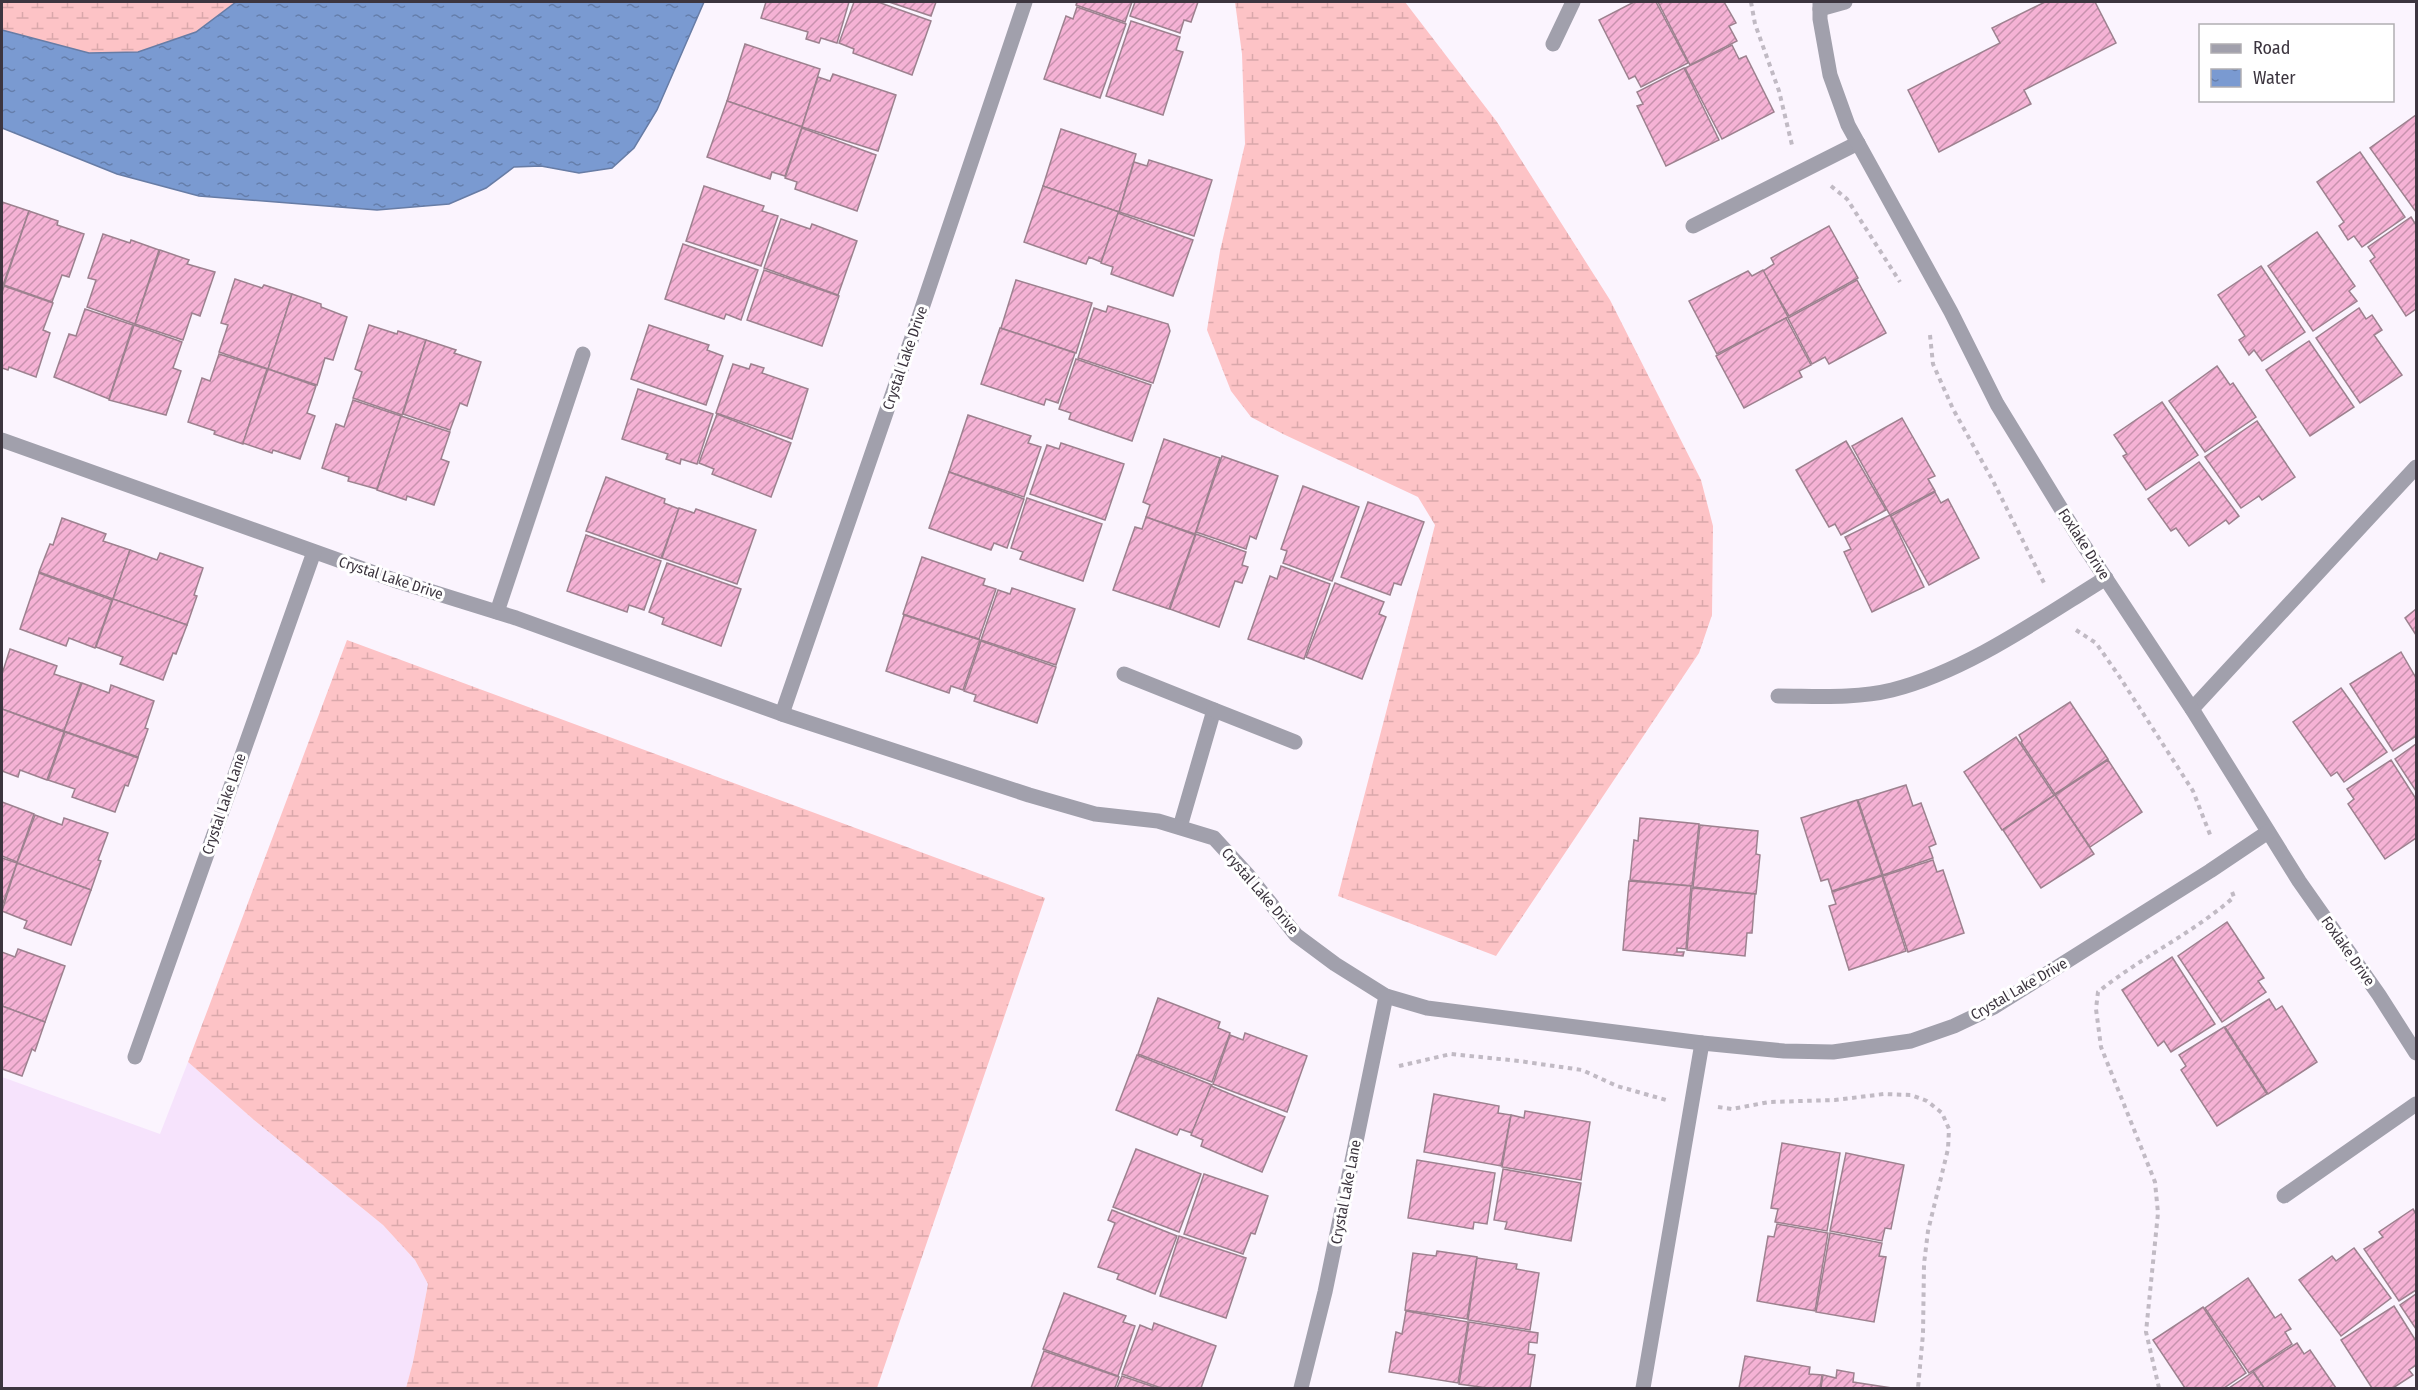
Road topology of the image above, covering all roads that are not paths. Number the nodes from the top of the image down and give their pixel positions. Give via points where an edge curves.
1 (1024, 2) edge
2 (1573, 2) edge
3 (1845, 2) edge
4 (1820, 5) edge
5 (1553, 44) dead end
6 (1858, 143) junction
7 (1693, 226) dead end
8 (583, 354) dead end
9 (2, 440) edge
10 (2416, 467) edge
11 (314, 552) junction
12 (2106, 578) junction
13 (497, 612) junction
14 (1124, 674) dead end
15 (1778, 696) dead end
16 (2192, 709) junction
17 (1214, 710) junction
18 (782, 714) junction
19 (1295, 742) dead end
20 (1180, 827) junction
21 (2268, 832) junction
22 (1386, 996) junction
23 (1702, 1043) junction
24 (2416, 1053) edge
25 (135, 1057) dead end
26 (2416, 1104) edge
27 (2284, 1196) dead end
28 (1301, 1389) edge
29 (1643, 1389) edge

1 - 18 street, Crystal Lake Drive
2 - 5 street
3 - 4 street
4 - 6 street, Foxlake Drive via 1830,75
6 - 7 street
6 - 12 street, Foxlake Drive via 1997,405
8 - 13 street
9 - 11 street, Crystal Lake Drive
10 - 16 street
11 - 13 street, Crystal Lake Drive
11 - 25 street, Crystal Lake Lane
12 - 15 street via 1961,664 1892,690 1848,696
12 - 16 street, Foxlake Drive
13 - 18 street, Crystal Lake Drive
14 - 17 street
16 - 21 street, Foxlake Drive
17 - 19 street
17 - 20 street
18 - 20 street, Crystal Lake Drive via 1095,814
20 - 22 street, Crystal Lake Drive via 1214,838 1296,935
21 - 23 street, Crystal Lake Drive via 1995,1007 1953,1026 1911,1041 1833,1052
21 - 24 street, Foxlake Drive
22 - 23 street, Crystal Lake Drive via 1427,1008
22 - 28 street, Crystal Lake Lane
23 - 29 street
26 - 27 street

